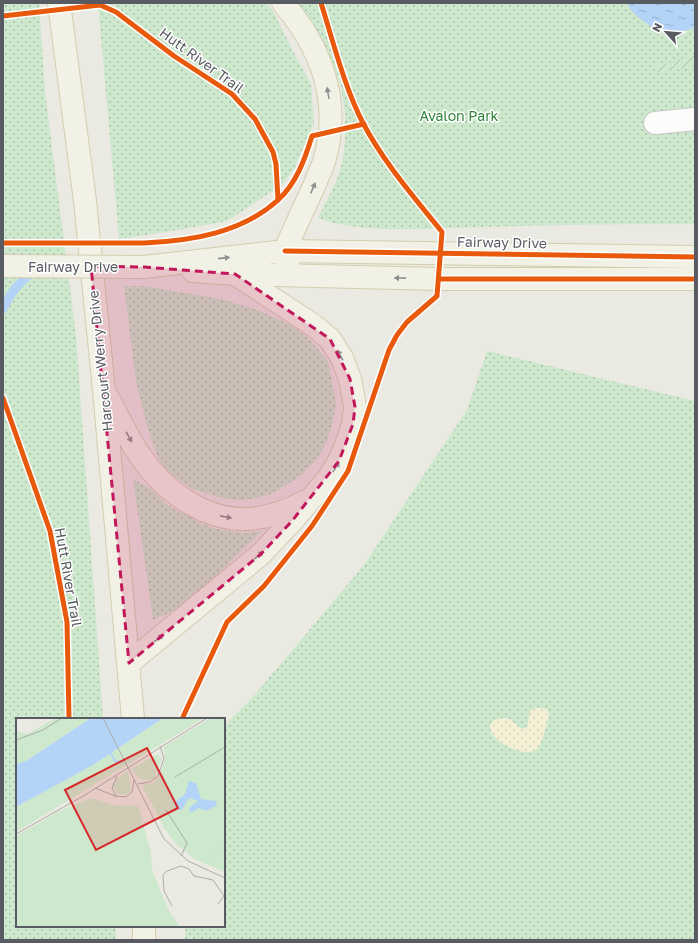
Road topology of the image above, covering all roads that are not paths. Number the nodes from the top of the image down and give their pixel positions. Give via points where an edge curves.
1 (59, 3) edge
2 (283, 3) edge
3 (695, 119) edge
4 (655, 123) dead end
5 (285, 251) junction
6 (695, 257) edge
7 (3, 266) edge
8 (144, 267) junction
9 (235, 274) junction
10 (301, 276) junction
11 (695, 279) edge
12 (104, 390) junction
13 (312, 498) junction
14 (129, 663) junction
15 (133, 718) edge
16 (144, 927) edge
17 (144, 940) edge

1 - 12 main road, Harcourt Werry Drive via 85,201
5 -> 2 main road via 325,159 331,132 331,112 323,71 315,50
3 - 4 lane
5 - 6 main road, Fairway Drive
8 -> 5 main road, Fairway Drive
5 - 10 main road via 286,261
7 - 8 main road, Fairway Drive, bridge
8 - 9 main road, Fairway Drive
9 - 10 main road, Fairway Drive
13 -> 9 main road via 332,473 348,440 355,407 350,379 342,358 330,339
11 -> 10 main road, Fairway Drive
12 -> 13 main road via 140,456 158,479 178,496 201,509 225,518 247,519 270,516
12 - 14 main road, Harcourt Werry Drive
14 -> 13 main road via 261,554
14 - 15 main road, Harcourt Werry Drive
16 - 17 main road

